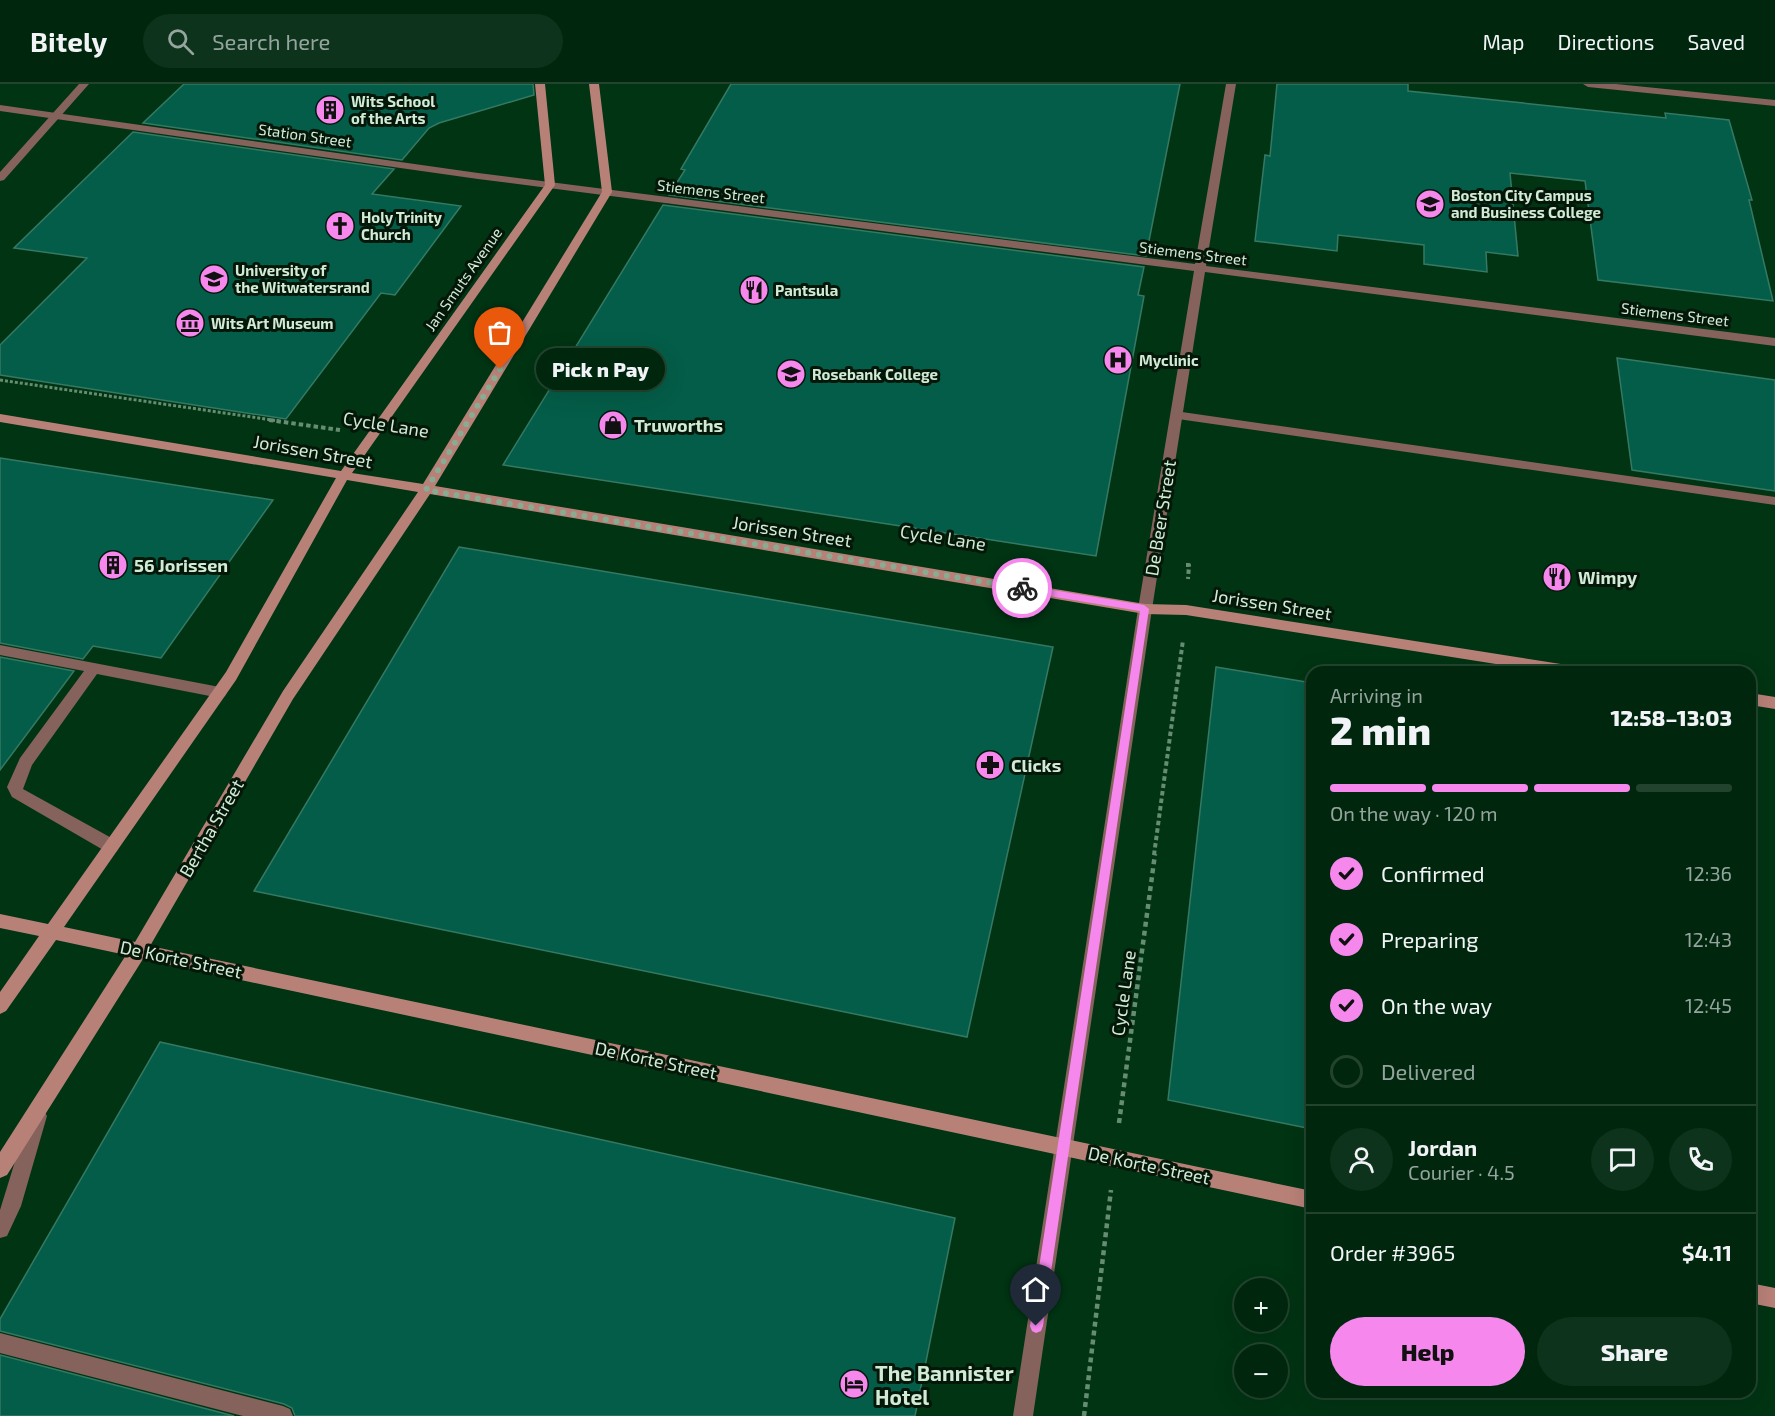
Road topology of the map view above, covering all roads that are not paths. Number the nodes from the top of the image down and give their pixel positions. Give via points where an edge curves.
1 (84, 84) edge
2 (540, 84) edge
3 (594, 84) edge
4 (1231, 84) edge
5 (1588, 84) edge
6 (1775, 103) edge
7 (0, 108) edge
8 (55, 114) junction
9 (0, 178) edge
10 (550, 185) junction
11 (607, 192) junction
12 (1200, 269) junction
13 (1775, 342) edge
14 (1175, 415) junction
15 (0, 418) edge
16 (344, 475) junction
17 (426, 490) junction
18 (1775, 501) edge
19 (1144, 609) junction
20 (0, 650) edge
21 (1542, 666) edge
22 (94, 668) junction
23 (220, 692) junction
24 (1756, 700) edge
25 (1775, 703) edge
26 (111, 846) junction
27 (0, 921) edge
28 (51, 931) junction
29 (139, 950) junction
30 (0, 1006) edge
31 (41, 1105) junction
32 (1063, 1146) junction
33 (0, 1168) edge
34 (1306, 1199) edge
35 (0, 1229) edge
36 (1756, 1294) edge
37 (1775, 1298) edge
38 (0, 1343) edge
39 (283, 1416) edge
40 (1023, 1416) edge

1 - 8 street
2 - 10 main road
3 - 11 main road
4 - 12 street, De Beer Street
5 - 6 street
7 - 8 street, Station Street
8 - 9 street
8 - 10 street, Station Street
10 - 11 street, Station Street
10 - 16 main road, Jan Smuts Avenue
11 - 12 street, Stiemens Street
11 - 17 main road
12 - 13 street, Stiemens Street
12 - 14 street, De Beer Street
14 - 18 street
14 - 19 street, De Beer Street
15 - 16 main road, Jorissen Street
16 - 17 main road, Jorissen Street
16 - 23 main road
17 - 19 main road, Jorissen Street
17 - 29 main road, Bertha Street via 288,695
19 - 21 main road, Jorissen Street via 1186,610
19 - 32 street, De Beer Street
20 - 22 street
22 - 23 street
22 - 26 street via 25,762 15,787 17,793
23 - 26 main road
24 - 25 main road
26 - 28 main road
27 - 28 main road, De Korte Street
28 - 29 main road, De Korte Street
28 - 30 main road
29 - 31 main road, Bertha Street
29 - 32 main road, De Korte Street
31 - 33 main road, Bertha Street
31 - 35 street via 12,1206
32 - 34 main road, De Korte Street
32 - 40 street, De Beer Street
36 - 37 main road
38 - 39 street

